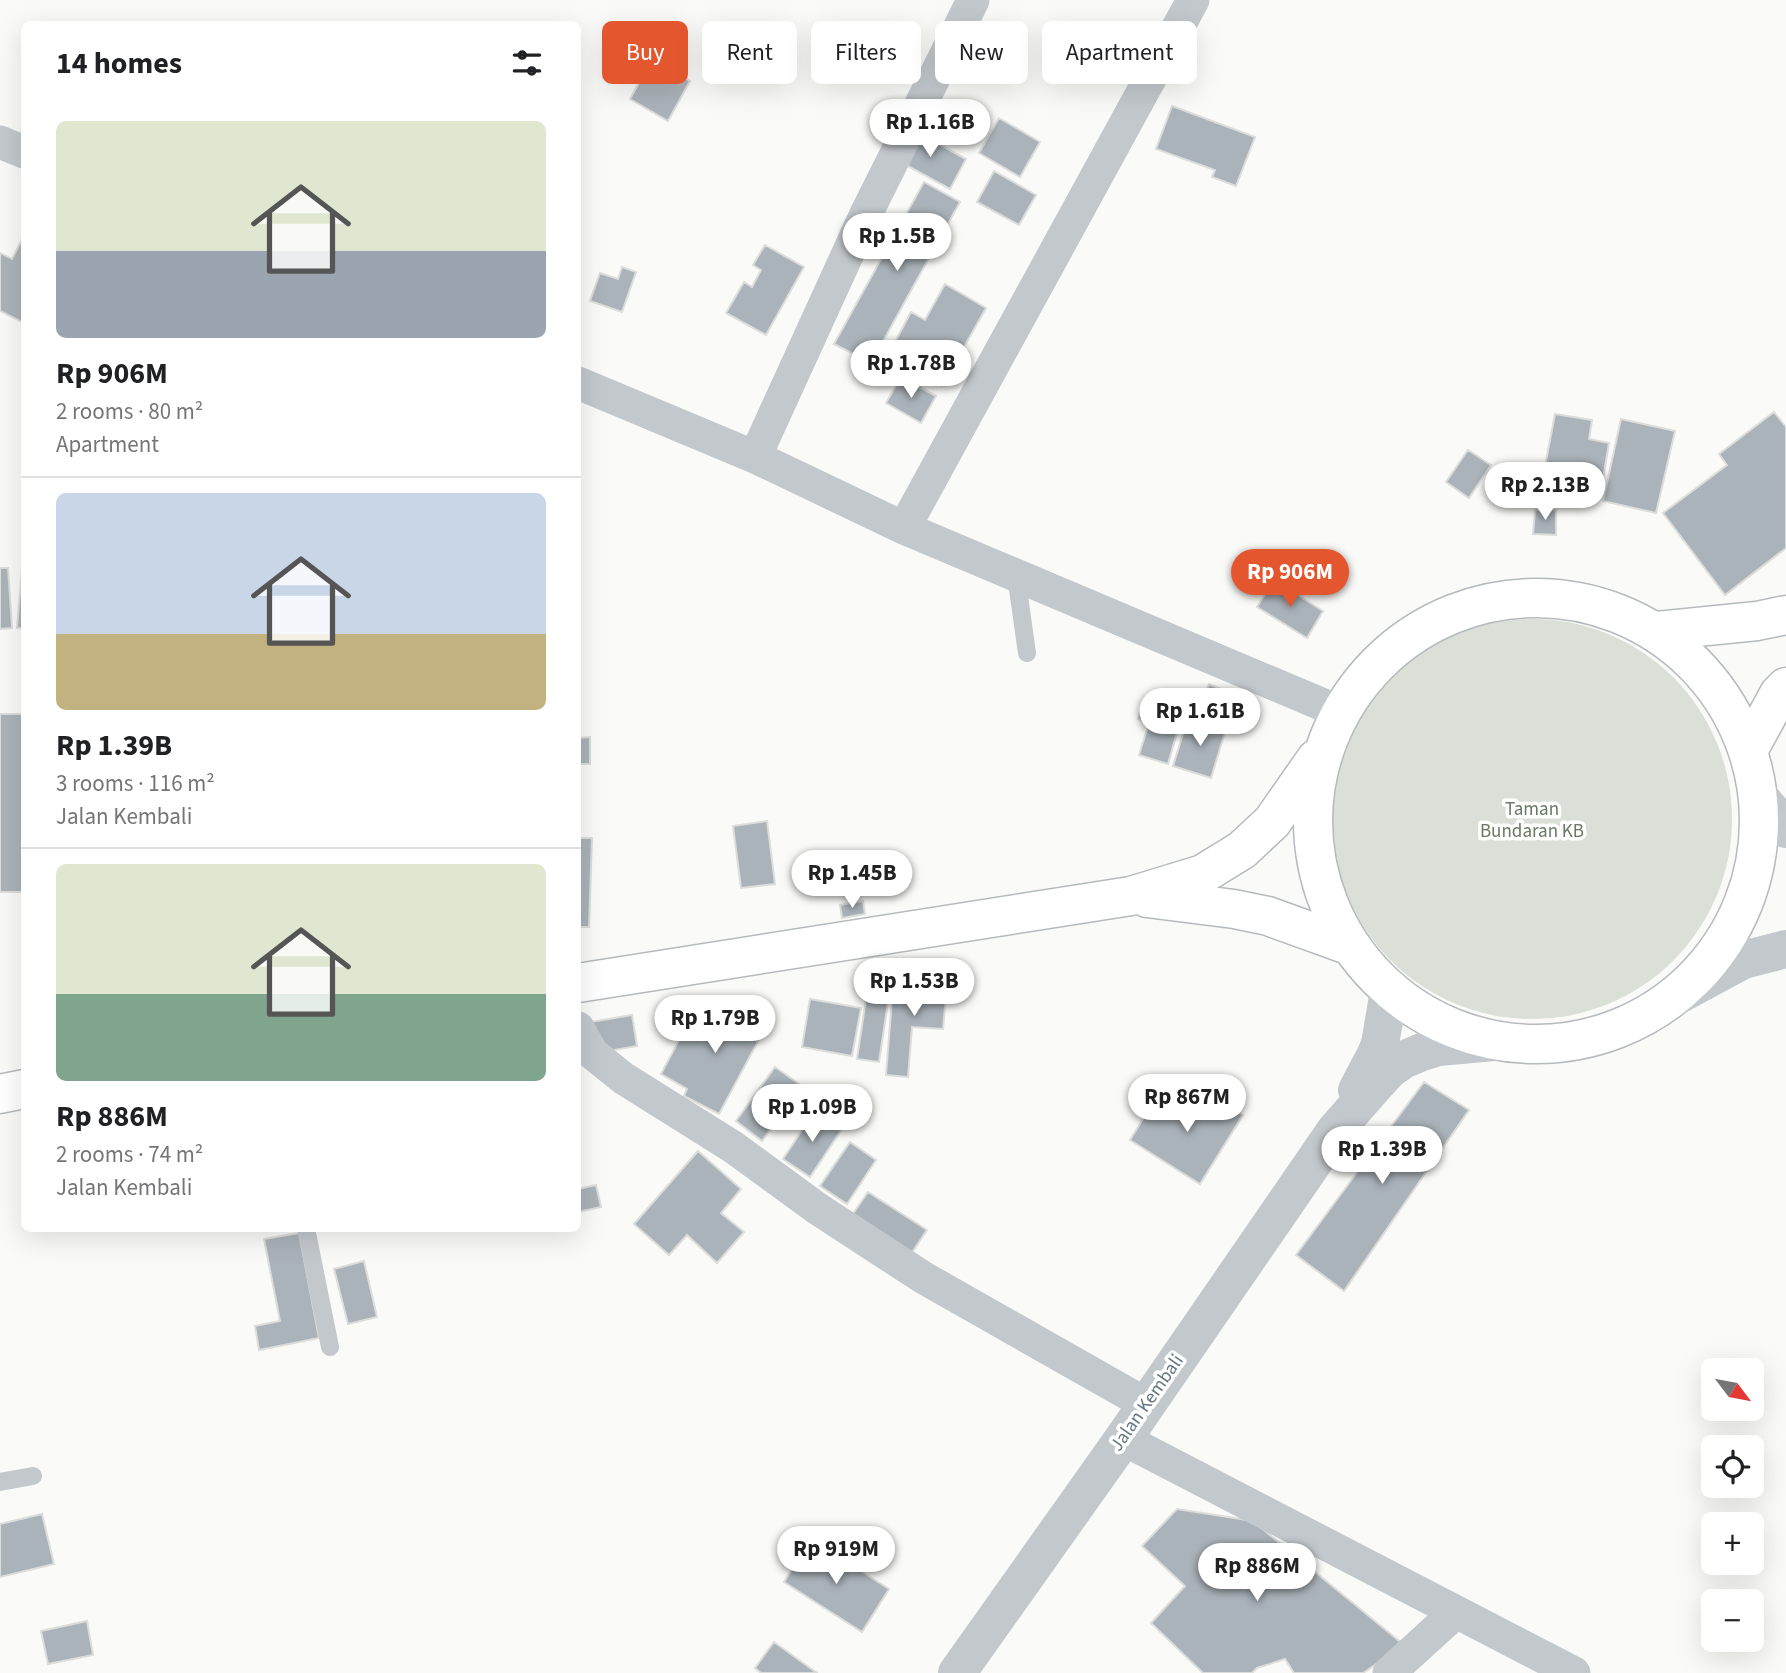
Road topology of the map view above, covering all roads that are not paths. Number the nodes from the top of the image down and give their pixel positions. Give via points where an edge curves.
1 (973, 0) edge
2 (1194, 0) edge
3 (0, 142) edge
4 (21, 151) edge
5 (581, 384) edge
6 (755, 457) junction
7 (904, 528) junction
8 (1016, 575) junction
9 (1786, 615) edge
10 (1657, 631) junction
11 (1027, 653) dead end
12 (1786, 687) edge
13 (1340, 712) junction
14 (1324, 748) junction
15 (1749, 749) junction
16 (1758, 795) junction
17 (1786, 829) edge
18 (1131, 896) junction
19 (1348, 945) junction
20 (1786, 949) edge
21 (581, 983) edge
22 (1389, 991) junction
23 (1671, 999) junction
24 (581, 1033) edge
25 (1494, 1042) junction
26 (21, 1090) edge
27 (0, 1094) edge
28 (1335, 1132) junction
29 (307, 1232) edge
30 (330, 1347) dead end
31 (1146, 1404) junction
32 (1123, 1438) junction
33 (33, 1476) dead end
34 (0, 1482) edge
35 (1456, 1612) junction
36 (957, 1673) edge
37 (1389, 1673) edge
38 (1574, 1673) edge

1 - 6 street via 865,216
2 - 7 street
3 - 4 street
5 - 6 street
6 - 7 street
7 - 8 street
8 - 11 lane
8 - 13 street
9 - 10 main road
10 - 13 main road via 1590,602 1518,597 1447,615 1386,655
10 - 15 main road via 1704,673 1727,703
12 - 15 main road
13 - 14 main road
14 - 18 main road via 1272,822 1242,850 1203,874
14 - 19 main road via 1313,798 1313,849 1325,899
15 - 16 main road
16 - 17 street
16 - 23 main road via 1757,853 1741,908 1712,958
18 - 19 main road via 1268,916
18 - 21 main road
19 - 22 main road
20 - 23 street via 1743,960
22 - 25 main road via 1438,1024
22 - 28 street via 1377,1054
23 - 25 main road via 1617,1030 1557,1044
24 - 31 street via 592,1053 623,1078 733,1147 818,1209 924,1278
25 - 28 street via 1438,1047 1403,1060 1382,1077
26 - 27 main road
28 - 31 street, Jalan Kembali
29 - 30 lane
31 - 32 street, Jalan Kembali
32 - 35 street
32 - 36 street, Jalan Kembali
33 - 34 lane
35 - 37 street
35 - 38 street

